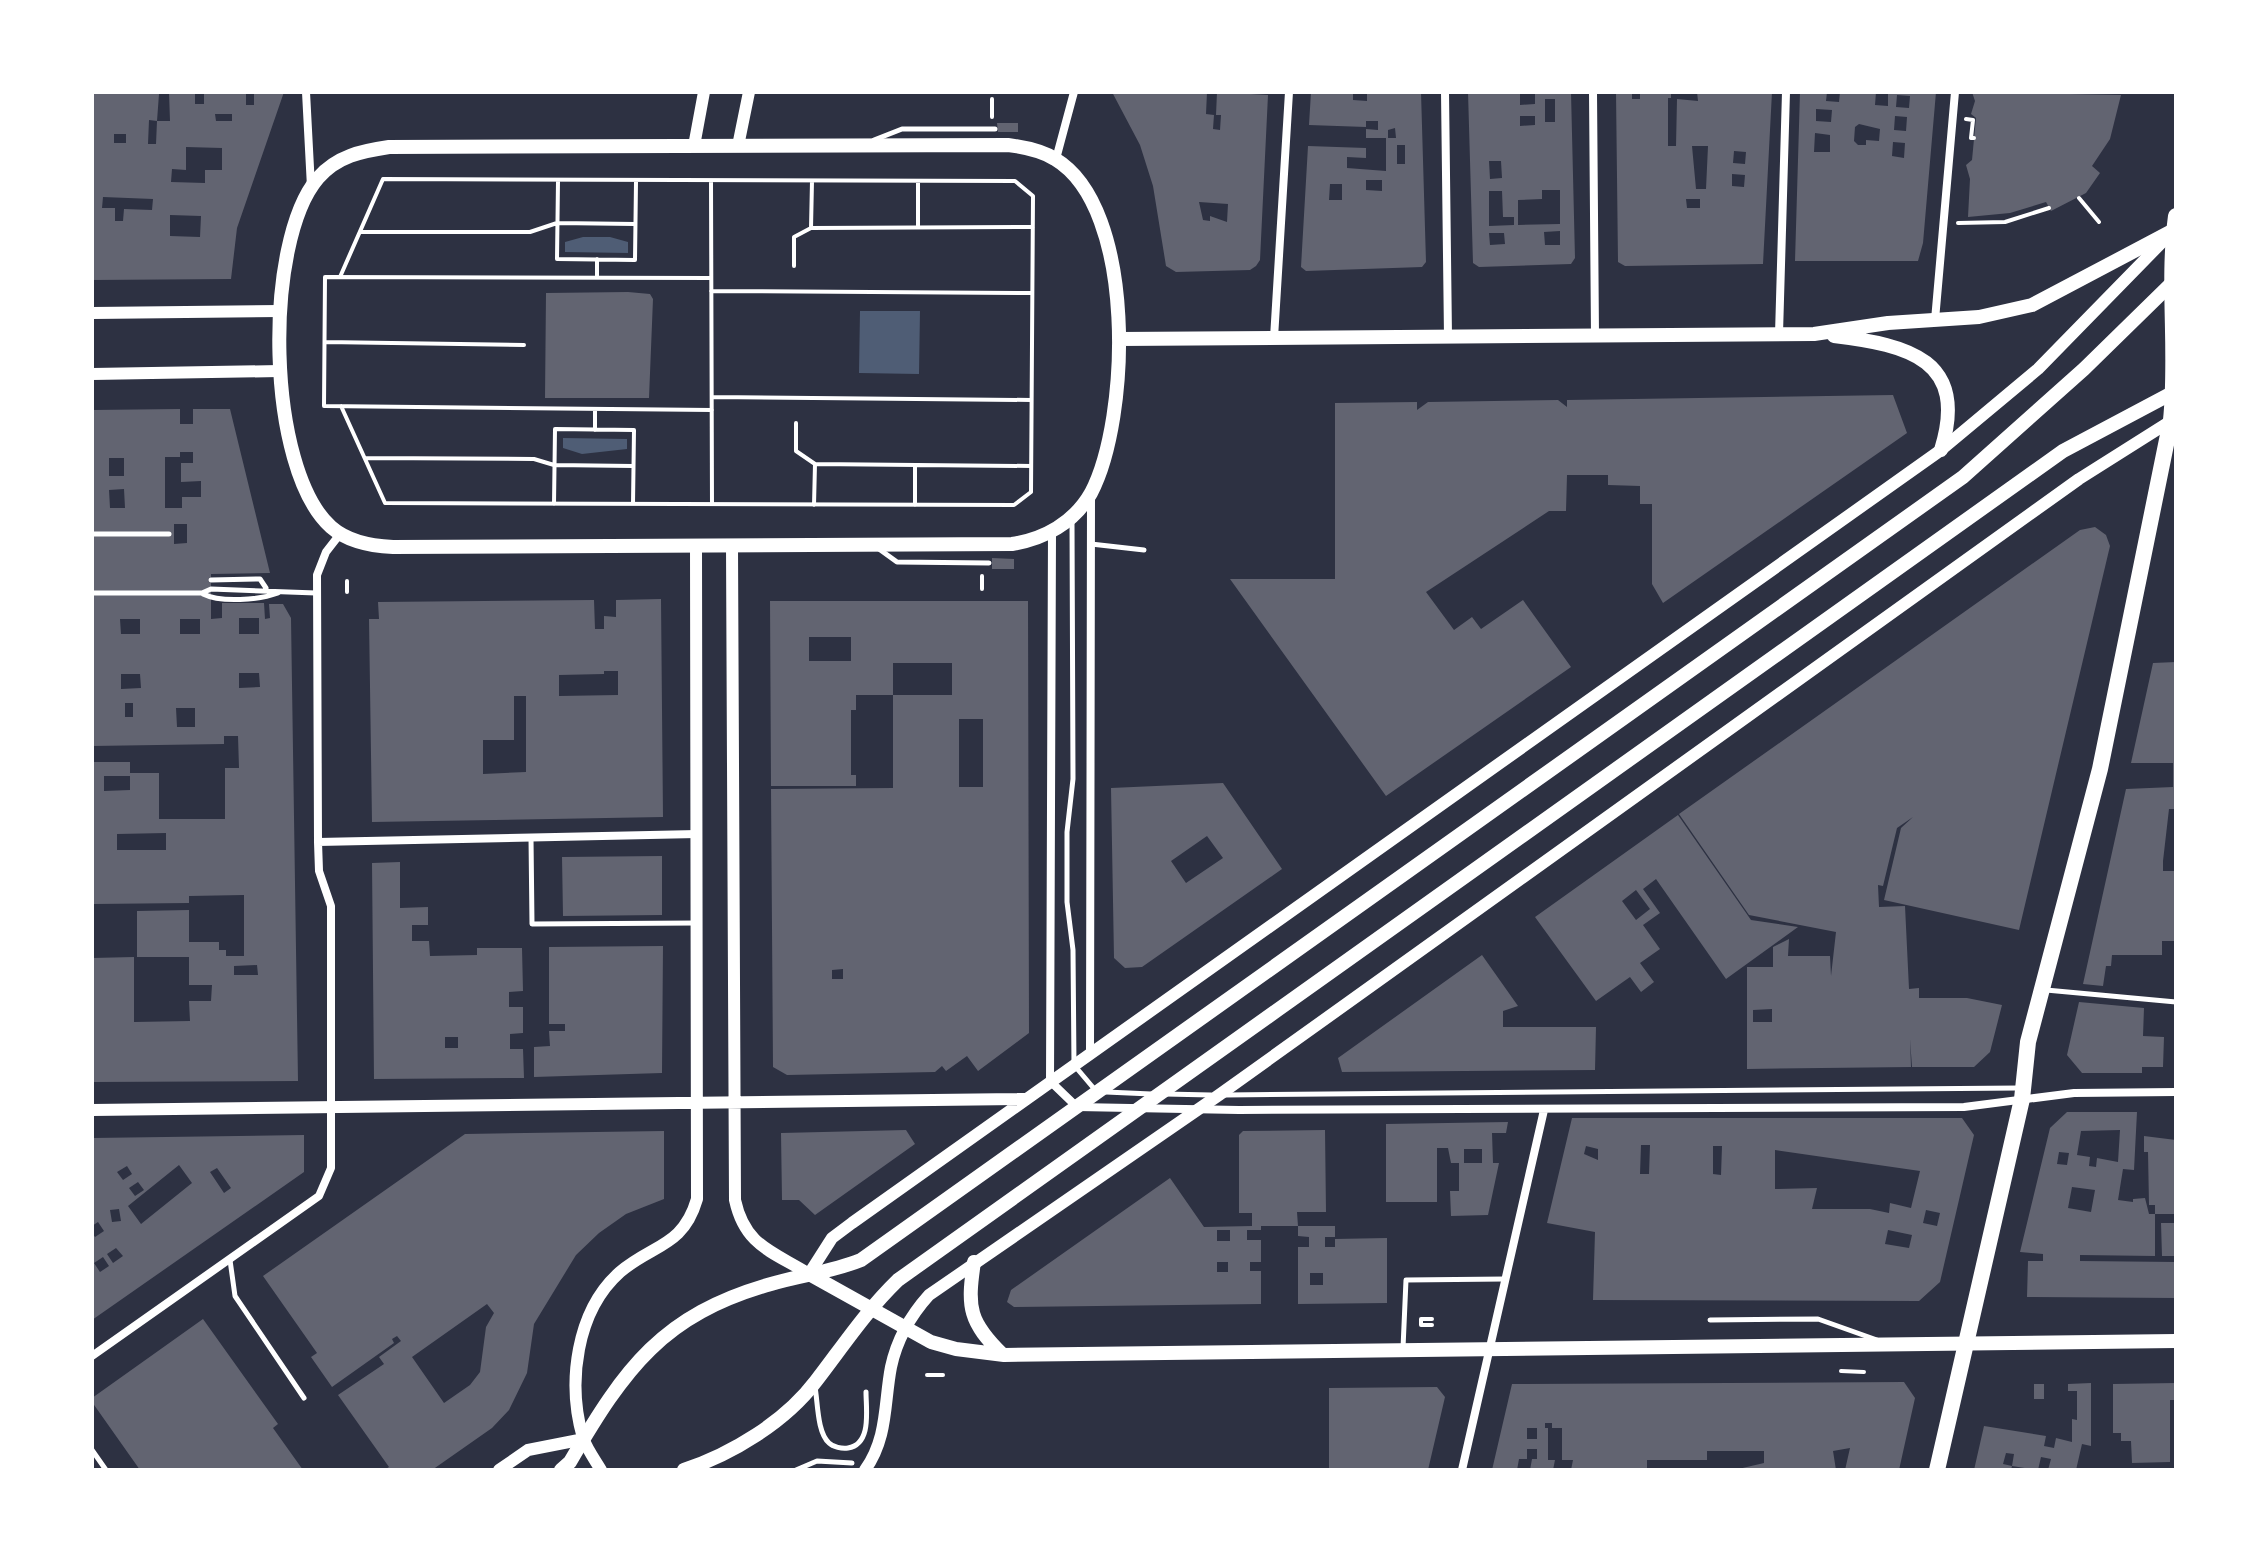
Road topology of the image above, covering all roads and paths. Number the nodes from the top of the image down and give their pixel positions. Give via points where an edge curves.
1 (306, 92) edge
2 (704, 92) edge
3 (749, 92) edge
4 (1074, 92) edge
5 (1289, 92) edge
6 (1445, 92) edge
7 (1593, 92) edge
8 (1786, 92) edge
9 (1955, 92) edge
10 (992, 99) dead end
11 (1966, 119) dead end
12 (996, 127) joint
13 (1974, 138) dead end
14 (860, 145) junction
15 (694, 146) junction
16 (738, 146) junction
17 (1056, 159) junction
18 (558, 181) junction
19 (636, 181) junction
20 (711, 181) junction
21 (812, 181) junction
22 (918, 181) junction
23 (311, 187) junction
24 (2079, 198) dead end
25 (2049, 208) dead end
26 (2099, 222) dead end
27 (557, 223) junction
28 (1958, 223) dead end
29 (635, 224) junction
30 (2175, 225) edge
31 (918, 227) junction
32 (1033, 227) junction
33 (811, 228) junction
34 (360, 232) junction
35 (597, 259) junction
36 (794, 266) dead end
37 (340, 277) junction
38 (597, 278) junction
39 (711, 278) junction
40 (2174, 284) edge
41 (711, 291) junction
42 (1032, 293) junction
43 (280, 311) junction
44 (92, 313) edge
45 (1935, 321) junction
46 (1779, 334) junction
47 (1814, 334) junction
48 (1595, 336) junction
49 (1448, 337) junction
50 (1274, 338) junction
51 (1119, 339) junction
52 (325, 342) junction
53 (524, 345) dead end
54 (279, 371) junction
55 (92, 374) edge
56 (2175, 392) edge
57 (712, 397) junction
58 (1031, 400) junction
59 (341, 406) junction
60 (595, 409) junction
61 (712, 410) junction
62 (2173, 419) edge
63 (796, 423) dead end
64 (595, 430) junction
65 (1941, 450) junction
66 (365, 458) junction
67 (815, 464) junction
68 (554, 465) junction
69 (915, 465) junction
70 (633, 466) junction
71 (1031, 466) junction
72 (1091, 492) junction
73 (554, 504) junction
74 (633, 504) junction
75 (712, 504) junction
76 (814, 505) junction
77 (915, 505) junction
78 (1072, 517) junction
79 (1052, 532) junction
80 (92, 534) edge
81 (169, 534) dead end
82 (340, 534) junction
83 (1091, 544) junction
84 (872, 545) junction
85 (696, 546) junction
86 (732, 546) junction
87 (1144, 550) dead end
88 (989, 563) dead end
89 (211, 580) dead end
90 (347, 581) dead end
91 (266, 589) junction
92 (347, 592) dead end
93 (92, 593) edge
94 (202, 593) junction
95 (278, 593) junction
96 (316, 593) junction
97 (697, 834) junction
98 (531, 838) junction
99 (318, 842) junction
100 (698, 923) junction
101 (2043, 990) junction
102 (2176, 1002) edge
103 (1090, 1054) junction
104 (1074, 1065) junction
105 (1050, 1081) junction
106 (1097, 1092) junction
107 (2176, 1092) edge
108 (1161, 1094) junction
109 (2023, 1094) junction
110 (1219, 1095) junction
111 (1025, 1099) junction
112 (732, 1102) junction
113 (698, 1103) junction
114 (332, 1107) junction
115 (1077, 1107) junction
116 (1141, 1108) junction
117 (1199, 1109) junction
118 (92, 1110) edge
119 (1544, 1110) junction
120 (230, 1259) junction
121 (974, 1262) junction
122 (809, 1274) junction
123 (1505, 1279) junction
124 (869, 1307) junction
125 (1710, 1320) dead end
126 (905, 1328) junction
127 (1966, 1341) junction
128 (2176, 1341) edge
129 (1884, 1342) junction
130 (1490, 1348) junction
131 (1403, 1349) junction
132 (1004, 1355) junction
133 (92, 1356) edge
134 (1841, 1371) dead end
135 (1864, 1372) dead end
136 (927, 1375) dead end
137 (943, 1375) dead end
138 (815, 1384) junction
139 (866, 1392) dead end
140 (304, 1398) dead end
141 (584, 1439) junction
142 (92, 1450) edge
143 (852, 1463) dead end
144 (801, 1468) edge
145 (692, 1469) edge
146 (106, 1470) edge
147 (499, 1470) edge
148 (561, 1470) edge
149 (601, 1470) edge
150 (865, 1470) edge
151 (1462, 1470) edge
152 (1937, 1470) edge

1 - 23 street
2 - 15 street
3 - 16 street
4 - 17 street
5 - 50 street
6 - 49 street
7 - 48 street
8 - 46 street
9 - 45 street
10 - 12 path
11 - 13 path via 1973,120
12 - 14 lane via 902,129
14 - 16 main road
14 - 17 main road via 1008,145
15 - 16 main road
15 - 23 main road via 389,147 360,151 336,162
17 - 51 main road via 1084,190 1103,230
18 - 19 path
18 - 27 path
18 - 34 path via 383,179
19 - 20 path
19 - 29 path
20 - 21 path
20 - 39 path
21 - 22 path
21 - 33 path
22 - 31 path
22 - 32 path via 1015,181 1033,196
23 - 43 main road via 295,227
24 - 26 path
25 - 28 path via 2005,222
27 - 29 path
27 - 34 path via 530,232
27 - 35 path via 557,259
29 - 35 path via 635,260
30 - 40 main road
30 - 45 main road via 2032,305
30 - 65 street via 2038,369
31 - 32 path
31 - 33 path
32 - 42 path
33 - 36 path via 794,237
34 - 37 path
35 - 38 path
37 - 38 path
37 - 52 path via 325,277
38 - 39 path
39 - 41 path
40 - 56 main road
40 - 106 main road via 1963,477
41 - 42 path
41 - 57 path
42 - 58 path
43 - 44 street
43 - 54 main road
45 - 47 main road
46 - 47 main road
46 - 48 main road
47 - 65 main road via 1881,343 1928,363 1942,381 1950,407
48 - 49 main road
49 - 50 main road
50 - 51 main road
51 - 72 main road via 1113,414
52 - 53 path
52 - 59 path via 324,406
54 - 55 street
54 - 82 main road via 301,480 314,508
56 - 62 main road
56 - 108 main road via 2063,451
57 - 58 path
57 - 61 path
58 - 71 path
59 - 60 path
59 - 66 path
60 - 61 path
60 - 64 path
61 - 75 path
62 - 101 main road via 2100,769
62 - 110 street via 2079,479
63 - 67 path via 796,451
64 - 68 path via 555,429
64 - 70 path via 634,430
65 - 103 street
66 - 68 path via 534,459
66 - 73 path via 385,503
67 - 69 path
67 - 76 path
68 - 70 path
68 - 73 path
69 - 71 path
69 - 77 path
70 - 74 path
71 - 77 path via 1031,492 1014,505
72 - 78 main road
72 - 83 street
73 - 74 path
74 - 75 path
75 - 76 path
76 - 77 path
78 - 79 main road
78 - 104 lane via 1073,779 1067,902
79 - 84 main road via 1012,544
79 - 105 street
80 - 81 lane
82 - 85 main road via 393,547
82 - 96 street via 318,567
83 - 87 lane
83 - 103 street
84 - 86 main road
84 - 88 lane via 897,562
85 - 86 main road
85 - 97 street
86 - 112 street
89 - 91 lane via 260,579
90 - 92 path
91 - 94 lane
91 - 95 lane
93 - 94 lane
94 - 95 lane via 211,598 266,598
95 - 96 lane
96 - 99 street
97 - 98 street
97 - 100 street
98 - 99 street
98 - 100 lane via 532,924
99 - 114 street via 319,871 331,906
100 - 113 street
101 - 102 lane
101 - 109 main road via 2028,1042
103 - 104 street
104 - 105 street
104 - 106 lane
105 - 111 street
105 - 115 street
106 - 108 lane
106 - 115 main road
107 - 109 street
108 - 110 lane
108 - 116 main road
109 - 110 lane
109 - 119 street via 1964,1107
109 - 127 main road
110 - 117 street
111 - 112 street
111 - 122 street via 832,1238
112 - 113 street
112 - 122 street via 735,1200 744,1230
113 - 114 street
113 - 141 street via 697,1199 692,1215 674,1240 606,1286 589,1313 577,1375
114 - 118 street
114 - 120 street via 331,1168 319,1196
115 - 116 street
115 - 122 main road via 861,1260
116 - 117 street
116 - 124 main road via 898,1280
117 - 119 street
117 - 121 street
119 - 123 street
120 - 133 street
120 - 140 lane via 235,1296
121 - 126 street via 929,1295
121 - 132 main road via 972,1314 982,1334
122 - 124 main road
122 - 141 main road via 719,1301 665,1333 626,1375
123 - 130 street
123 - 131 lane via 1406,1280
124 - 126 main road
124 - 138 main road
125 - 129 lane via 1818,1319
126 - 132 main road via 956,1349
126 - 150 street via 891,1369 880,1443
127 - 128 main road
127 - 129 main road
127 - 152 main road
129 - 130 main road
130 - 131 main road
130 - 151 street
131 - 132 main road
134 - 135 path
136 - 137 path
138 - 139 lane via 823,1433 839,1448 857,1445 863,1438
138 - 145 main road via 784,1415
141 - 147 street via 528,1450
141 - 148 main road
141 - 149 street
142 - 146 lane
143 - 144 lane via 817,1461

